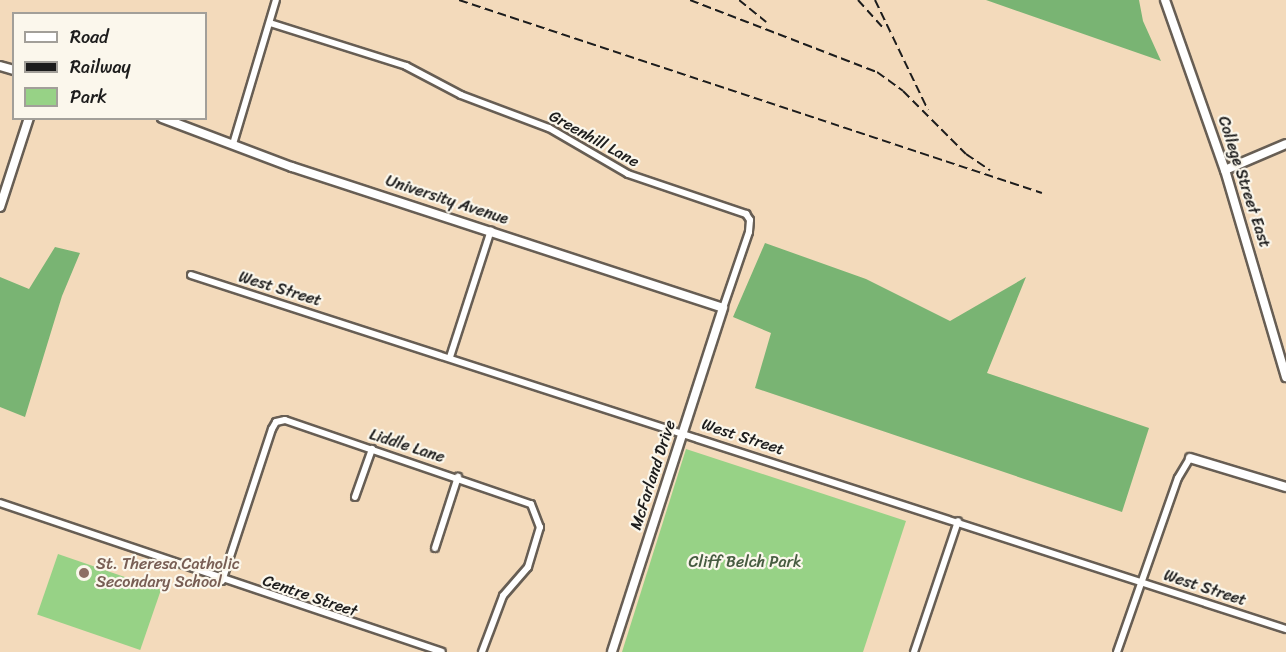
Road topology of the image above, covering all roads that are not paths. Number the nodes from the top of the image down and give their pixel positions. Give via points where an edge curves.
1 (276, 0) edge
2 (1165, 0) edge
3 (270, 23) junction
4 (28, 120) edge
5 (167, 120) edge
6 (233, 144) junction
7 (1286, 144) edge
8 (1225, 170) junction
9 (0, 207) edge
10 (491, 230) junction
11 (191, 275) dead end
12 (723, 308) junction
13 (450, 357) junction
14 (1286, 377) edge
15 (682, 432) junction
16 (372, 449) junction
17 (1190, 458) joint
18 (458, 477) junction
19 (1286, 488) edge
20 (355, 497) dead end
21 (0, 503) edge
22 (958, 521) junction
23 (435, 548) dead end
24 (222, 581) junction
25 (1143, 582) junction
26 (1286, 629) edge
27 (442, 652) edge
28 (482, 652) edge
29 (612, 652) edge
30 (914, 652) edge
31 (1116, 652) edge

1 - 3 street
2 - 8 street, College Street East
3 - 6 street
3 - 12 street, Greenhill Lane via 406,66 461,95 549,128 628,174 746,214 749,232
4 - 9 street
5 - 6 street, University Avenue
6 - 10 street, University Avenue via 292,167
7 - 8 street
8 - 14 street, College Street East
10 - 12 street, University Avenue
10 - 13 street
11 - 13 street, West Street
12 - 15 street, McFarland Drive
13 - 15 street, West Street
15 - 22 street, West Street
15 - 29 street, McFarland Drive
16 - 18 street, Liddle Lane
16 - 20 street
16 - 24 street, Liddle Lane via 285,420 276,422
17 - 19 street
17 - 25 street via 1178,478
18 - 23 street
18 - 28 street, Liddle Lane via 523,498 539,518 528,567 503,596
21 - 24 street, Centre Street
22 - 25 street, West Street
22 - 30 street
24 - 27 street, Centre Street
25 - 26 street, West Street
25 - 31 street

